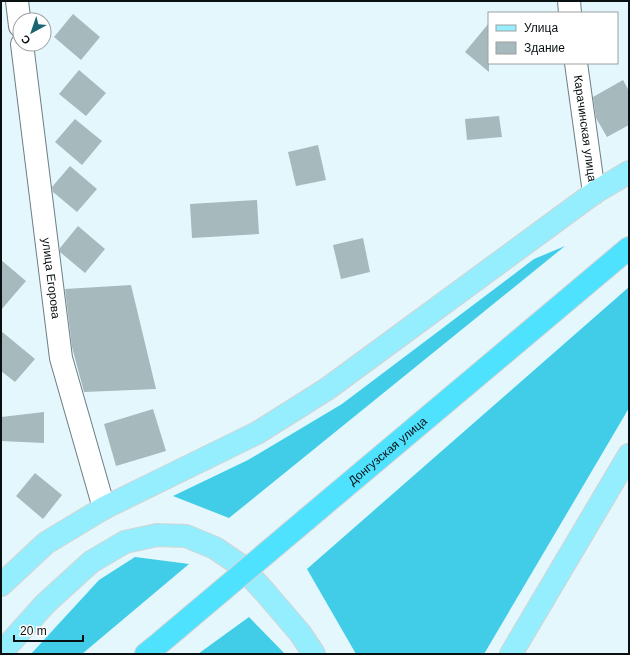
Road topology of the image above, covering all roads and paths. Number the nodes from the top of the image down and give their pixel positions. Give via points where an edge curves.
1 (17, 1) edge
2 (570, 1) edge
3 (18, 12) edge
4 (570, 12) edge
5 (23, 52) edge
6 (576, 64) edge
7 (629, 172) edge
8 (594, 193) junction
9 (629, 248) edge
10 (629, 455) edge
11 (104, 508) junction
12 (1, 585) edge
13 (154, 648) edge
14 (1, 653) edge
15 (314, 654) edge
16 (512, 654) edge

1 - 3 street
2 - 4 street
5 - 11 street, улица Егорова via 61,358
6 - 8 street, Карачинская улица
7 - 8 main road
8 - 11 main road via 327,389 257,433
9 - 13 highway, Донгузская улица, bridge
10 - 16 main road
11 - 12 main road via 46,543
14 - 15 main road via 45,604 91,562 125,542 157,535 186,536 215,548 240,565 300,633

